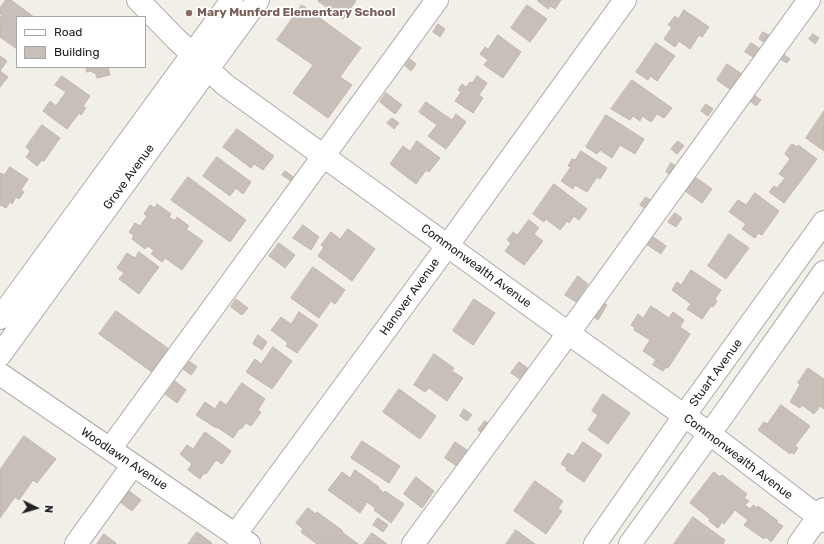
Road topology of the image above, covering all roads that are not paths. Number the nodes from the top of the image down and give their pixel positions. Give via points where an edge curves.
1 (138, 0) edge
2 (232, 0) edge
3 (258, 0) edge
4 (437, 0) edge
5 (625, 0) edge
6 (810, 0) edge
7 (192, 54) junction
8 (208, 68) junction
9 (325, 156) junction
10 (824, 222) edge
11 (448, 245) junction
12 (824, 272) edge
13 (0, 318) edge
14 (568, 333) junction
15 (0, 355) edge
16 (0, 374) edge
17 (684, 416) junction
18 (710, 434) junction
19 (110, 449) junction
20 (133, 465) junction
21 (822, 515) edge
22 (242, 540) edge
23 (76, 544) edge
24 (413, 544) edge
25 (595, 544) edge
26 (630, 544) edge
27 (799, 544) edge

1 - 7 street, Commonwealth Avenue
2 - 7 street, Grove Avenue
3 - 8 street, Grove Avenue
4 - 9 street
5 - 11 street, Hanover Avenue
6 - 14 street
7 - 8 street, Commonwealth Avenue
7 - 13 street, Grove Avenue
8 - 9 street, Commonwealth Avenue via 224,84
8 - 15 street, Grove Avenue
9 - 11 street, Commonwealth Avenue
9 - 19 street
10 - 17 street, Stuart Avenue
11 - 14 street, Commonwealth Avenue
11 - 22 street, Hanover Avenue
12 - 18 street
14 - 17 street, Commonwealth Avenue
14 - 24 street
16 - 19 street, Woodlawn Avenue
17 - 18 street, Commonwealth Avenue
17 - 25 street, Stuart Avenue
18 - 21 street, Commonwealth Avenue
18 - 26 street
19 - 20 street, Woodlawn Avenue
20 - 22 street, Woodlawn Avenue
20 - 23 street
21 - 27 street

